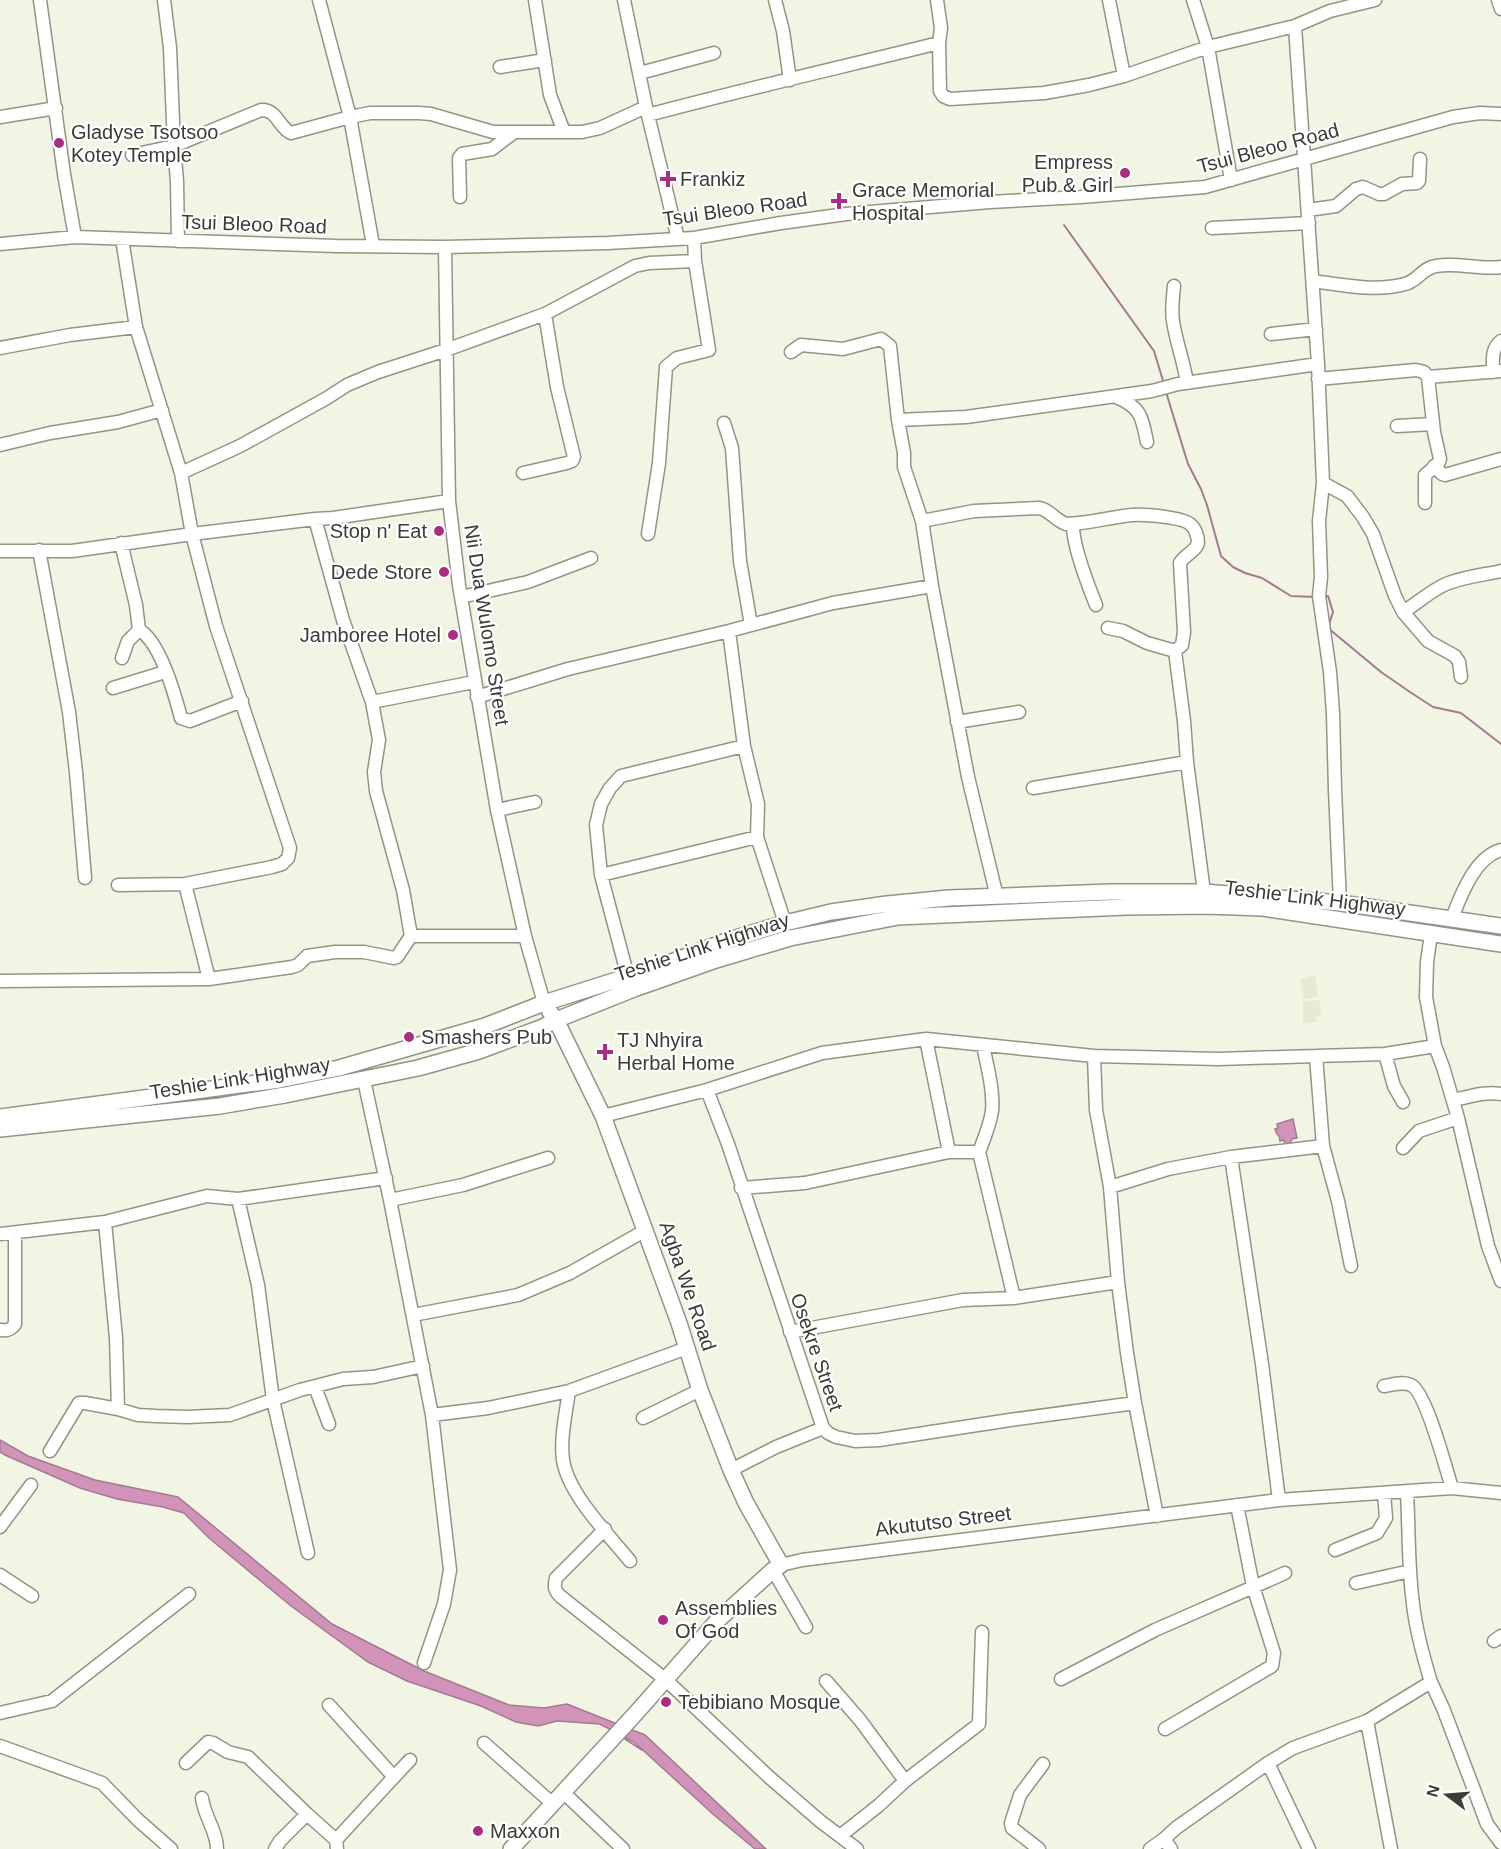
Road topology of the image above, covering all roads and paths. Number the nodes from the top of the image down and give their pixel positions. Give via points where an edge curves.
1 (40, 0) edge
2 (164, 0) edge
3 (318, 0) edge
4 (535, 0) edge
5 (624, 0) edge
6 (775, 0) edge
7 (937, 0) edge
8 (1108, 0) edge
9 (1193, 0) edge
10 (1375, 0) edge
11 (1498, 0) edge
12 (1329, 6) edge
13 (1501, 9) edge
14 (1295, 26) junction
15 (939, 43) junction
16 (1208, 48) junction
17 (714, 53) dead end
18 (545, 60) junction
19 (500, 67) dead end
20 (640, 73) junction
21 (1124, 76) junction
22 (790, 80) junction
23 (56, 108) junction
24 (647, 111) junction
25 (1501, 114) edge
26 (0, 117) edge
27 (350, 117) junction
28 (564, 132) junction
29 (513, 133) junction
30 (174, 146) junction
31 (132, 155) dead end
32 (1304, 159) junction
33 (1420, 159) dead end
34 (1231, 180) junction
35 (460, 197) dead end
36 (1308, 217) junction
37 (1212, 228) dead end
38 (75, 237) junction
39 (694, 238) junction
40 (122, 239) junction
41 (678, 239) junction
42 (178, 241) junction
43 (0, 244) edge
44 (373, 245) junction
45 (445, 247) junction
46 (695, 261) junction
47 (1501, 267) edge
48 (1313, 282) junction
49 (1173, 286) dead end
50 (545, 314) junction
51 (136, 327) junction
52 (1316, 329) junction
53 (1271, 334) dead end
54 (1501, 341) edge
55 (0, 348) edge
56 (446, 350) junction
57 (791, 352) dead end
58 (1318, 364) junction
59 (1497, 371) edge
60 (1428, 377) junction
61 (1318, 379) junction
62 (1183, 384) junction
63 (1115, 396) junction
64 (162, 410) junction
65 (898, 420) junction
66 (724, 423) dead end
67 (1433, 424) junction
68 (1397, 426) dead end
69 (1146, 442) dead end
70 (0, 445) edge
71 (1501, 459) edge
72 (1434, 466) junction
73 (181, 473) junction
74 (523, 473) dead end
75 (1323, 483) junction
76 (448, 501) junction
77 (1425, 503) dead end
78 (315, 519) junction
79 (922, 521) junction
80 (1073, 524) junction
81 (192, 534) junction
82 (648, 534) dead end
83 (121, 543) junction
84 (39, 550) junction
85 (0, 551) edge
86 (591, 558) dead end
87 (1501, 571) edge
88 (932, 586) junction
89 (461, 597) junction
90 (1096, 604) dead end
91 (1403, 612) junction
92 (751, 625) junction
93 (1108, 628) dead end
94 (139, 630) junction
95 (729, 631) junction
96 (1175, 651) junction
97 (122, 658) dead end
98 (165, 672) junction
99 (1461, 677) dead end
100 (474, 682) junction
101 (113, 688) dead end
102 (477, 697) junction
103 (242, 701) junction
104 (372, 702) junction
105 (1019, 712) dead end
106 (957, 722) junction
107 (744, 746) junction
108 (1187, 762) junction
109 (1033, 788) dead end
110 (535, 801) dead end
111 (497, 810) junction
112 (757, 837) junction
113 (1501, 850) edge
114 (601, 875) junction
115 (85, 878) dead end
116 (185, 884) junction
117 (118, 885) dead end
118 (1204, 892) junction
119 (997, 897) junction
120 (1340, 903) junction
121 (1452, 918) junction
122 (785, 922) junction
123 (1501, 926) edge
124 (1431, 934) junction
125 (411, 936) junction
126 (525, 936) junction
127 (1501, 944) edge
128 (628, 977) junction
129 (209, 979) junction
130 (0, 981) edge
131 (544, 1003) junction
132 (556, 1020) junction
133 (926, 1039) junction
134 (982, 1045) junction
135 (1435, 1047) junction
136 (1385, 1054) junction
137 (1094, 1056) junction
138 (1317, 1056) junction
139 (364, 1080) junction
140 (707, 1090) junction
141 (1501, 1094) edge
142 (1453, 1100) junction
143 (1403, 1102) dead end
144 (603, 1116) junction
145 (0, 1117) edge
146 (1458, 1118) junction
147 (0, 1129) edge
148 (1323, 1146) junction
149 (1403, 1148) dead end
150 (949, 1152) junction
151 (979, 1152) junction
152 (1231, 1157) junction
153 (548, 1158) dead end
154 (386, 1178) junction
155 (1110, 1187) junction
156 (741, 1188) junction
157 (238, 1199) junction
158 (390, 1200) junction
159 (105, 1222) junction
160 (646, 1230) junction
161 (15, 1233) junction
162 (0, 1234) edge
163 (1351, 1266) dead end
164 (1501, 1281) edge
165 (1118, 1282) junction
166 (1014, 1298) junction
167 (413, 1316) junction
168 (0, 1330) edge
169 (790, 1332) junction
170 (687, 1348) junction
171 (423, 1366) junction
172 (1384, 1386) dead end
173 (315, 1387) junction
174 (569, 1390) junction
175 (700, 1390) junction
176 (273, 1400) junction
177 (1135, 1403) junction
178 (118, 1409) junction
179 (432, 1415) junction
180 (643, 1418) dead end
181 (329, 1424) dead end
182 (823, 1428) junction
183 (50, 1451) dead end
184 (731, 1470) junction
185 (31, 1485) dead end
186 (1452, 1488) junction
187 (1407, 1492) junction
188 (1384, 1493) junction
189 (1501, 1493) edge
190 (1279, 1500) junction
191 (1237, 1505) junction
192 (1156, 1516) junction
193 (0, 1527) edge
194 (604, 1529) junction
195 (1335, 1550) dead end
196 (308, 1553) dead end
197 (630, 1561) dead end
198 (777, 1568) junction
199 (1410, 1571) junction
200 (1285, 1573) dead end
201 (0, 1575) edge
202 (1356, 1583) dead end
203 (1253, 1586) junction
204 (189, 1594) dead end
205 (32, 1596) dead end
206 (806, 1627) dead end
207 (982, 1632) dead end
208 (424, 1663) dead end
209 (1061, 1679) dead end
210 (666, 1680) junction
211 (826, 1681) dead end
212 (1431, 1682) junction
213 (329, 1705) dead end
214 (0, 1713) edge
215 (1367, 1721) junction
216 (1165, 1729) dead end
217 (484, 1743) dead end
218 (0, 1746) edge
219 (410, 1760) dead end
220 (186, 1763) dead end
221 (1268, 1763) junction
222 (1043, 1764) dead end
223 (394, 1777) junction
224 (905, 1781) junction
225 (202, 1798) dead end
226 (558, 1798) junction
227 (307, 1814) junction
228 (840, 1836) junction
229 (1501, 1843) edge
230 (1168, 1844) edge
231 (337, 1845) edge
232 (171, 1849) edge
233 (217, 1849) edge
234 (275, 1849) edge
235 (511, 1849) edge
236 (623, 1849) edge
237 (857, 1849) edge
238 (1038, 1849) edge
239 (1150, 1849) edge
240 (1310, 1849) edge
241 (1391, 1849) edge

1 - 23 street
2 - 30 street
3 - 27 street
4 - 18 street
5 - 20 street
6 - 22 street
7 - 15 street
8 - 21 street
9 - 16 street
10 - 12 street
11 - 13 street
12 - 14 street
14 - 16 street
14 - 32 street
15 - 21 street via 940,91 950,99 1044,93
15 - 22 street
16 - 21 street
16 - 34 street
17 - 20 street
18 - 19 street
18 - 28 street via 550,95
20 - 24 street
22 - 24 street
23 - 26 street
23 - 38 street
24 - 28 street via 600,128
24 - 41 street
25 - 32 street, Tsui Bleoo Road via 1480,112 1453,117
27 - 29 street via 431,114 488,131
27 - 30 street via 291,133 272,112 261,110
27 - 44 street
28 - 29 street
29 - 35 street via 492,148 462,154
30 - 31 street
30 - 42 street
32 - 34 street, Tsui Bleoo Road
32 - 36 street
33 - 36 street via 1416,183 1402,184 1384,194 1363,187 1356,189 1336,206
34 - 39 street, Tsui Bleoo Road via 1205,187 846,214
36 - 37 street
36 - 48 street
38 - 40 street, Tsui Bleoo Road
38 - 43 street, Tsui Bleoo Road
39 - 41 street, Tsui Bleoo Road
39 - 46 street
40 - 42 street, Tsui Bleoo Road
40 - 51 street
41 - 45 street, Tsui Bleoo Road
42 - 44 street, Tsui Bleoo Road
44 - 45 street, Tsui Bleoo Road
45 - 56 street, Nii Dua Wulomo Street
46 - 50 street via 635,266
46 - 82 street via 709,350 677,358 666,367 659,463
47 - 48 street via 1433,266 1407,284 1376,287
48 - 52 street
49 - 62 street via 1173,322 1184,366
50 - 56 street
50 - 74 street via 574,457 567,463
51 - 55 street via 70,334
51 - 64 street
52 - 53 street
52 - 58 street
54 - 59 street via 1493,351
56 - 73 street via 347,385 240,446
56 - 76 street, Nii Dua Wulomo Street
57 - 65 street via 801,345 843,349 880,339 886,342 890,346
58 - 61 street
58 - 62 street
59 - 60 street
60 - 61 street via 1416,370
60 - 67 street
61 - 75 street
62 - 63 street
63 - 65 street via 966,417
63 - 69 street via 1136,409 1142,418
64 - 70 street
64 - 73 street
65 - 79 street via 907,480
66 - 92 street via 732,448 740,561
67 - 68 street
67 - 72 street via 1440,459
71 - 72 street via 1445,475
72 - 77 street via 1425,475
73 - 81 street
75 - 91 street via 1347,496 1373,534
75 - 120 street via 1319,596 1333,713
76 - 78 street
76 - 89 street, Nii Dua Wulomo Street
78 - 81 street
78 - 104 street via 343,620
79 - 80 street via 974,511 1039,508 1059,521
79 - 88 street
80 - 90 street via 1084,576
80 - 96 street via 1142,514 1193,526 1198,542 1180,563 1184,632 1182,645
81 - 83 street
81 - 103 street via 216,626
83 - 84 street via 72,551
83 - 94 street
84 - 85 street
84 - 115 street via 69,712
86 - 89 street via 528,582
87 - 91 street via 1448,584
88 - 92 street via 833,603
88 - 106 street
89 - 100 street, Nii Dua Wulomo Street
91 - 99 street via 1428,641 1455,656 1460,662
92 - 95 street
93 - 96 street
94 - 97 street via 128,641
94 - 98 street via 154,644
95 - 102 street via 568,669
95 - 107 street
96 - 108 street
98 - 101 street
98 - 103 street via 185,720
100 - 102 street, Nii Dua Wulomo Street
100 - 104 street
102 - 111 street, Nii Dua Wulomo Street
103 - 116 street via 290,848 288,858 273,867
104 - 125 street via 379,740 374,772 376,791 403,890
105 - 106 street
106 - 119 street
107 - 112 street via 758,804
107 - 114 street via 621,776 609,788 596,825
108 - 109 street
108 - 118 street
110 - 111 street
111 - 126 street, Nii Dua Wulomo Street
112 - 114 street
112 - 122 street
113 - 121 street via 1492,852 1480,864
114 - 128 street
116 - 117 street
116 - 129 street
118 - 119 main road, Teshie Link Highway
118 - 120 main road, Teshie Link Highway
119 - 122 main road, Teshie Link Highway via 887,904
120 - 121 main road, Teshie Link Highway
121 - 123 main road, Teshie Link Highway
122 - 128 main road, Teshie Link Highway
124 - 127 main road, Teshie Link Highway
124 - 132 main road, Teshie Link Highway via 1263,909 1206,906 898,917 790,938 716,960
124 - 135 street via 1426,997
125 - 126 street
125 - 129 street via 394,958 353,951 317,954 292,967
126 - 131 street, Nii Dua Wulomo Street
128 - 131 main road, Teshie Link Highway
129 - 130 street
131 - 132 main road, Agba We Road
131 - 145 main road, Teshie Link Highway via 469,1031 339,1068 279,1080
132 - 139 main road, Teshie Link Highway via 479,1051
132 - 144 main road, Agba We Road
133 - 134 street
133 - 140 street via 822,1053
133 - 150 street
134 - 137 street
134 - 151 street via 992,1109
135 - 136 street
135 - 142 street
136 - 138 street
136 - 143 street
137 - 138 street
137 - 155 street via 1096,1110
138 - 148 street
139 - 147 main road, Teshie Link Highway via 220,1106
139 - 154 street
140 - 144 street
140 - 156 street, Osekre Street
141 - 142 street via 1489,1092
142 - 146 street
144 - 160 main road, Agba We Road
146 - 149 street via 1419,1131
146 - 164 street via 1488,1246
148 - 152 street
148 - 163 street
150 - 151 street
150 - 156 street via 805,1183
151 - 166 street
152 - 155 street via 1168,1169
152 - 190 street
153 - 158 street via 464,1185
154 - 157 street
154 - 158 street
155 - 165 street
156 - 169 street, Osekre Street
157 - 159 street via 207,1196
157 - 176 street via 258,1285
158 - 167 street
159 - 161 street
159 - 178 street
160 - 167 street via 570,1273 518,1295
160 - 170 main road, Agba We Road
161 - 162 street
161 - 168 street via 15,1324 12,1329
165 - 166 street
165 - 177 street
166 - 169 street via 963,1300
167 - 171 street
169 - 182 street, Osekre Street
170 - 174 street
170 - 175 main road, Agba We Road
171 - 173 street
171 - 179 street
172 - 186 street via 1404,1383 1420,1394
173 - 176 street
173 - 181 street
174 - 179 street via 488,1408
174 - 194 street via 564,1462 574,1491
175 - 180 street
175 - 184 main road, Agba We Road
176 - 178 street via 230,1414 187,1417
176 - 196 street
177 - 182 street, Osekre Street via 879,1440 836,1437
177 - 192 street
178 - 183 street via 79,1403
179 - 208 street via 450,1570 444,1604
182 - 184 street
184 - 198 main road, Agba We Road
185 - 193 street
186 - 187 street, Akututso Street
186 - 189 street, Akututso Street
187 - 188 street, Akututso Street
187 - 199 street
188 - 190 street, Akututso Street
188 - 195 street via 1386,1518 1377,1533
190 - 191 street, Akututso Street
191 - 192 street, Akututso Street
191 - 203 street
192 - 198 street, Akututso Street via 802,1560
194 - 197 street
194 - 210 street via 556,1578 555,1591
198 - 206 street
198 - 210 main road via 718,1620
199 - 202 street
199 - 212 street via 1419,1643
200 - 203 street
201 - 205 street
203 - 209 street via 1155,1630
203 - 216 street via 1274,1653 1272,1666
204 - 214 street via 52,1701
207 - 224 street via 979,1724
210 - 226 main road
210 - 228 street via 769,1777
211 - 224 street
212 - 215 street
212 - 229 street via 1487,1824
213 - 223 street
215 - 221 street via 1293,1748
215 - 241 street
217 - 226 street
218 - 232 street via 102,1783
219 - 223 street
220 - 227 street via 208,1742 248,1757
221 - 230 street via 1176,1828
221 - 240 street
222 - 238 street via 1020,1796 1011,1823
223 - 231 street
224 - 228 street
225 - 233 street
226 - 235 main road
226 - 236 street
227 - 231 street
227 - 234 street
228 - 237 street
230 - 239 street

